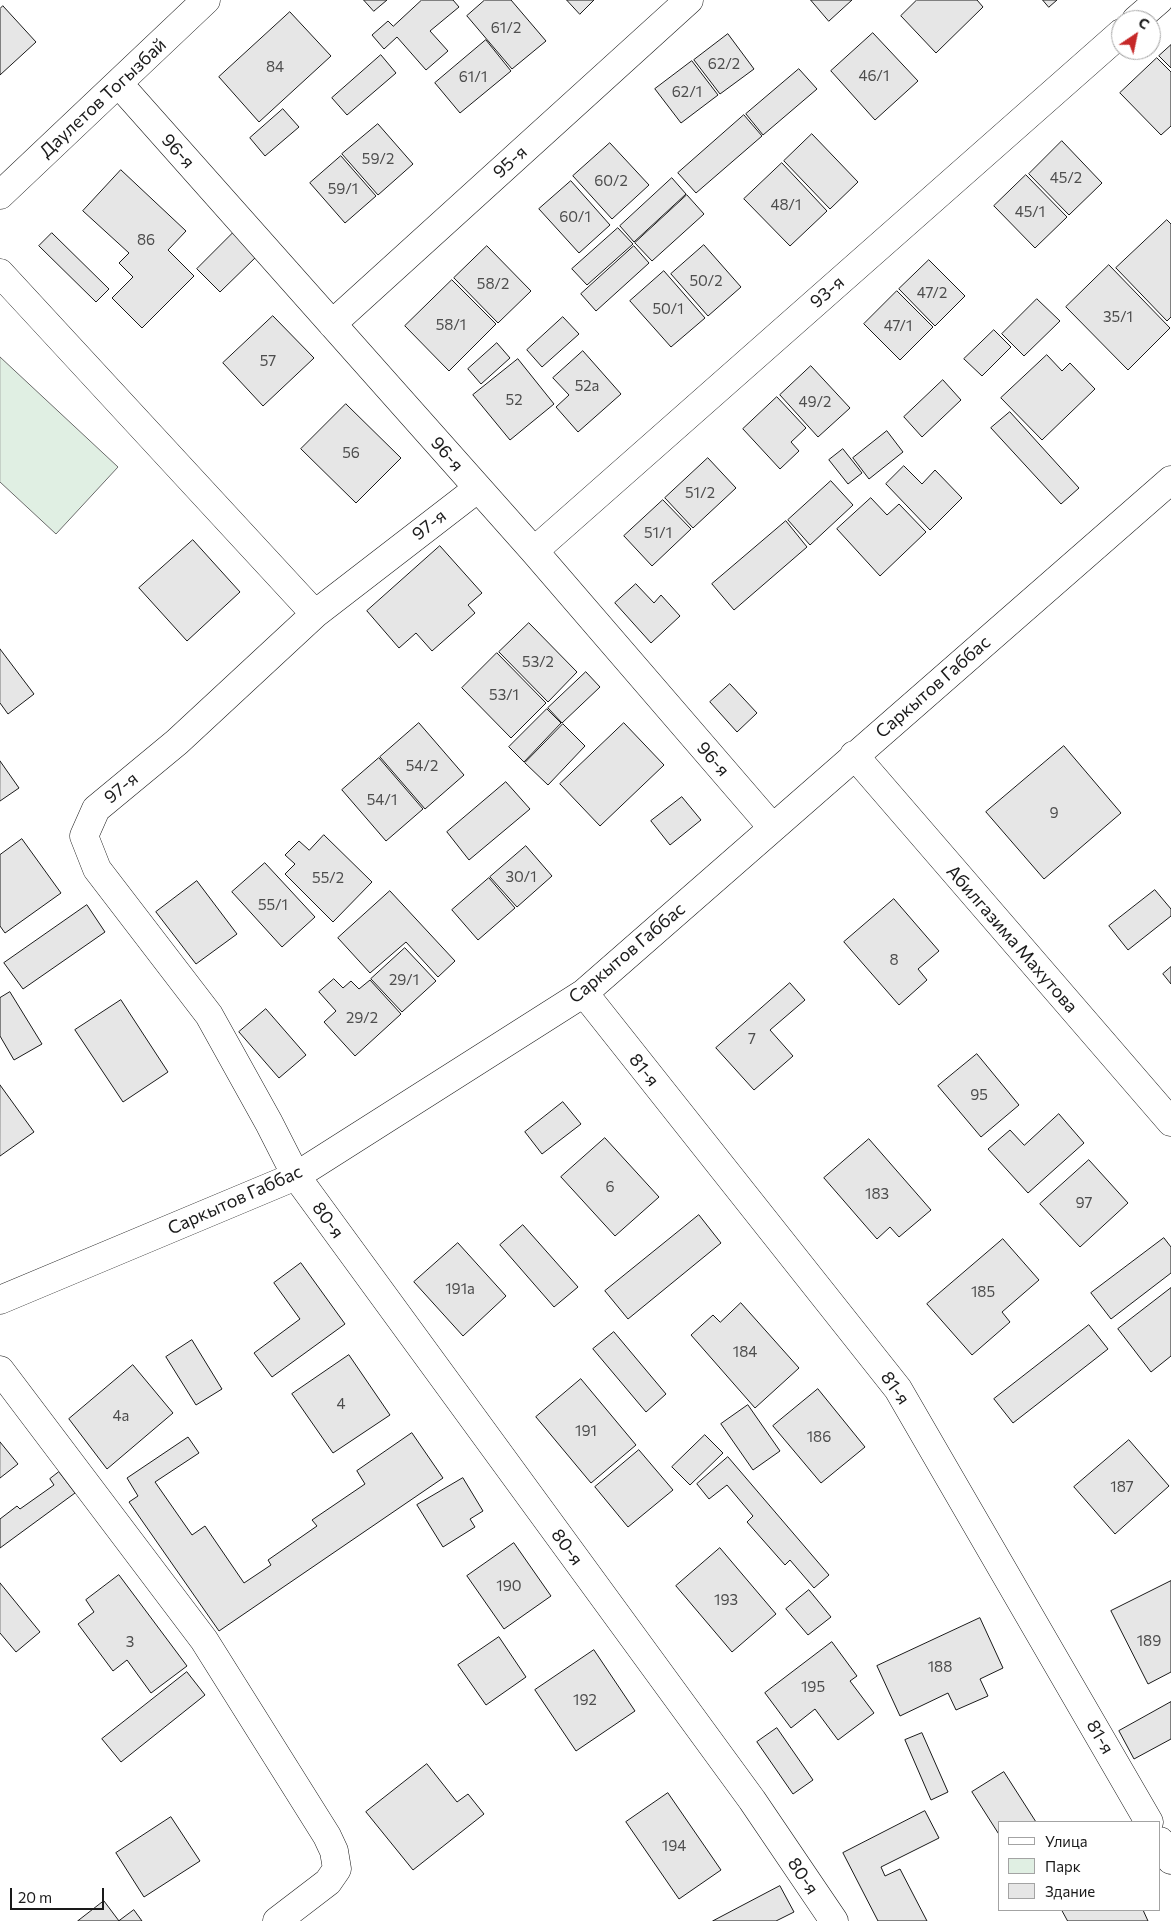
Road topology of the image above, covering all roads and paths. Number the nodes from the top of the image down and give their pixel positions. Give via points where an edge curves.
1 (206, 0) edge
2 (689, 0) edge
3 (1159, 0) edge
4 (1148, 10) edge
5 (1111, 42) edge
6 (118, 84) junction
7 (0, 196) edge
8 (0, 273) edge
9 (332, 324) junction
10 (1171, 480) edge
11 (477, 488) junction
12 (534, 551) junction
13 (315, 614) junction
14 (854, 755) junction
15 (772, 827) junction
16 (584, 993) junction
17 (1170, 1118) edge
18 (296, 1176) junction
19 (0, 1300) edge
20 (0, 1370) edge
21 (1148, 1821) edge
22 (1161, 1843) edge
23 (1171, 1860) edge
24 (277, 1921) edge
25 (834, 1921) edge

1 - 6 street, Даулетов Тогызбай
2 - 9 street, 95-я
3 - 4 street
5 - 12 street, 93-я
6 - 7 street, Даулетов Тогызбай
6 - 9 street, 96-я
8 - 13 street
9 - 11 street, 96-я
10 - 14 street, Саркытов Габбас
11 - 12 street, 96-я
11 - 13 street, 97-я
12 - 15 street, 96-я
13 - 18 street, 97-я via 177,742 96,809 84,836 97,870 209,1015
14 - 15 street, Саркытов Габбас
14 - 17 street, Абилгазима Махутова
15 - 16 street, Саркытов Габбас
16 - 18 street, Саркытов Габбас
16 - 21 street, 81-я via 898,1389
18 - 19 street, Саркытов Габбас
18 - 25 street, 80-я via 752,1800
20 - 24 street via 204,1640 327,1836 338,1869 328,1882
22 - 23 street

